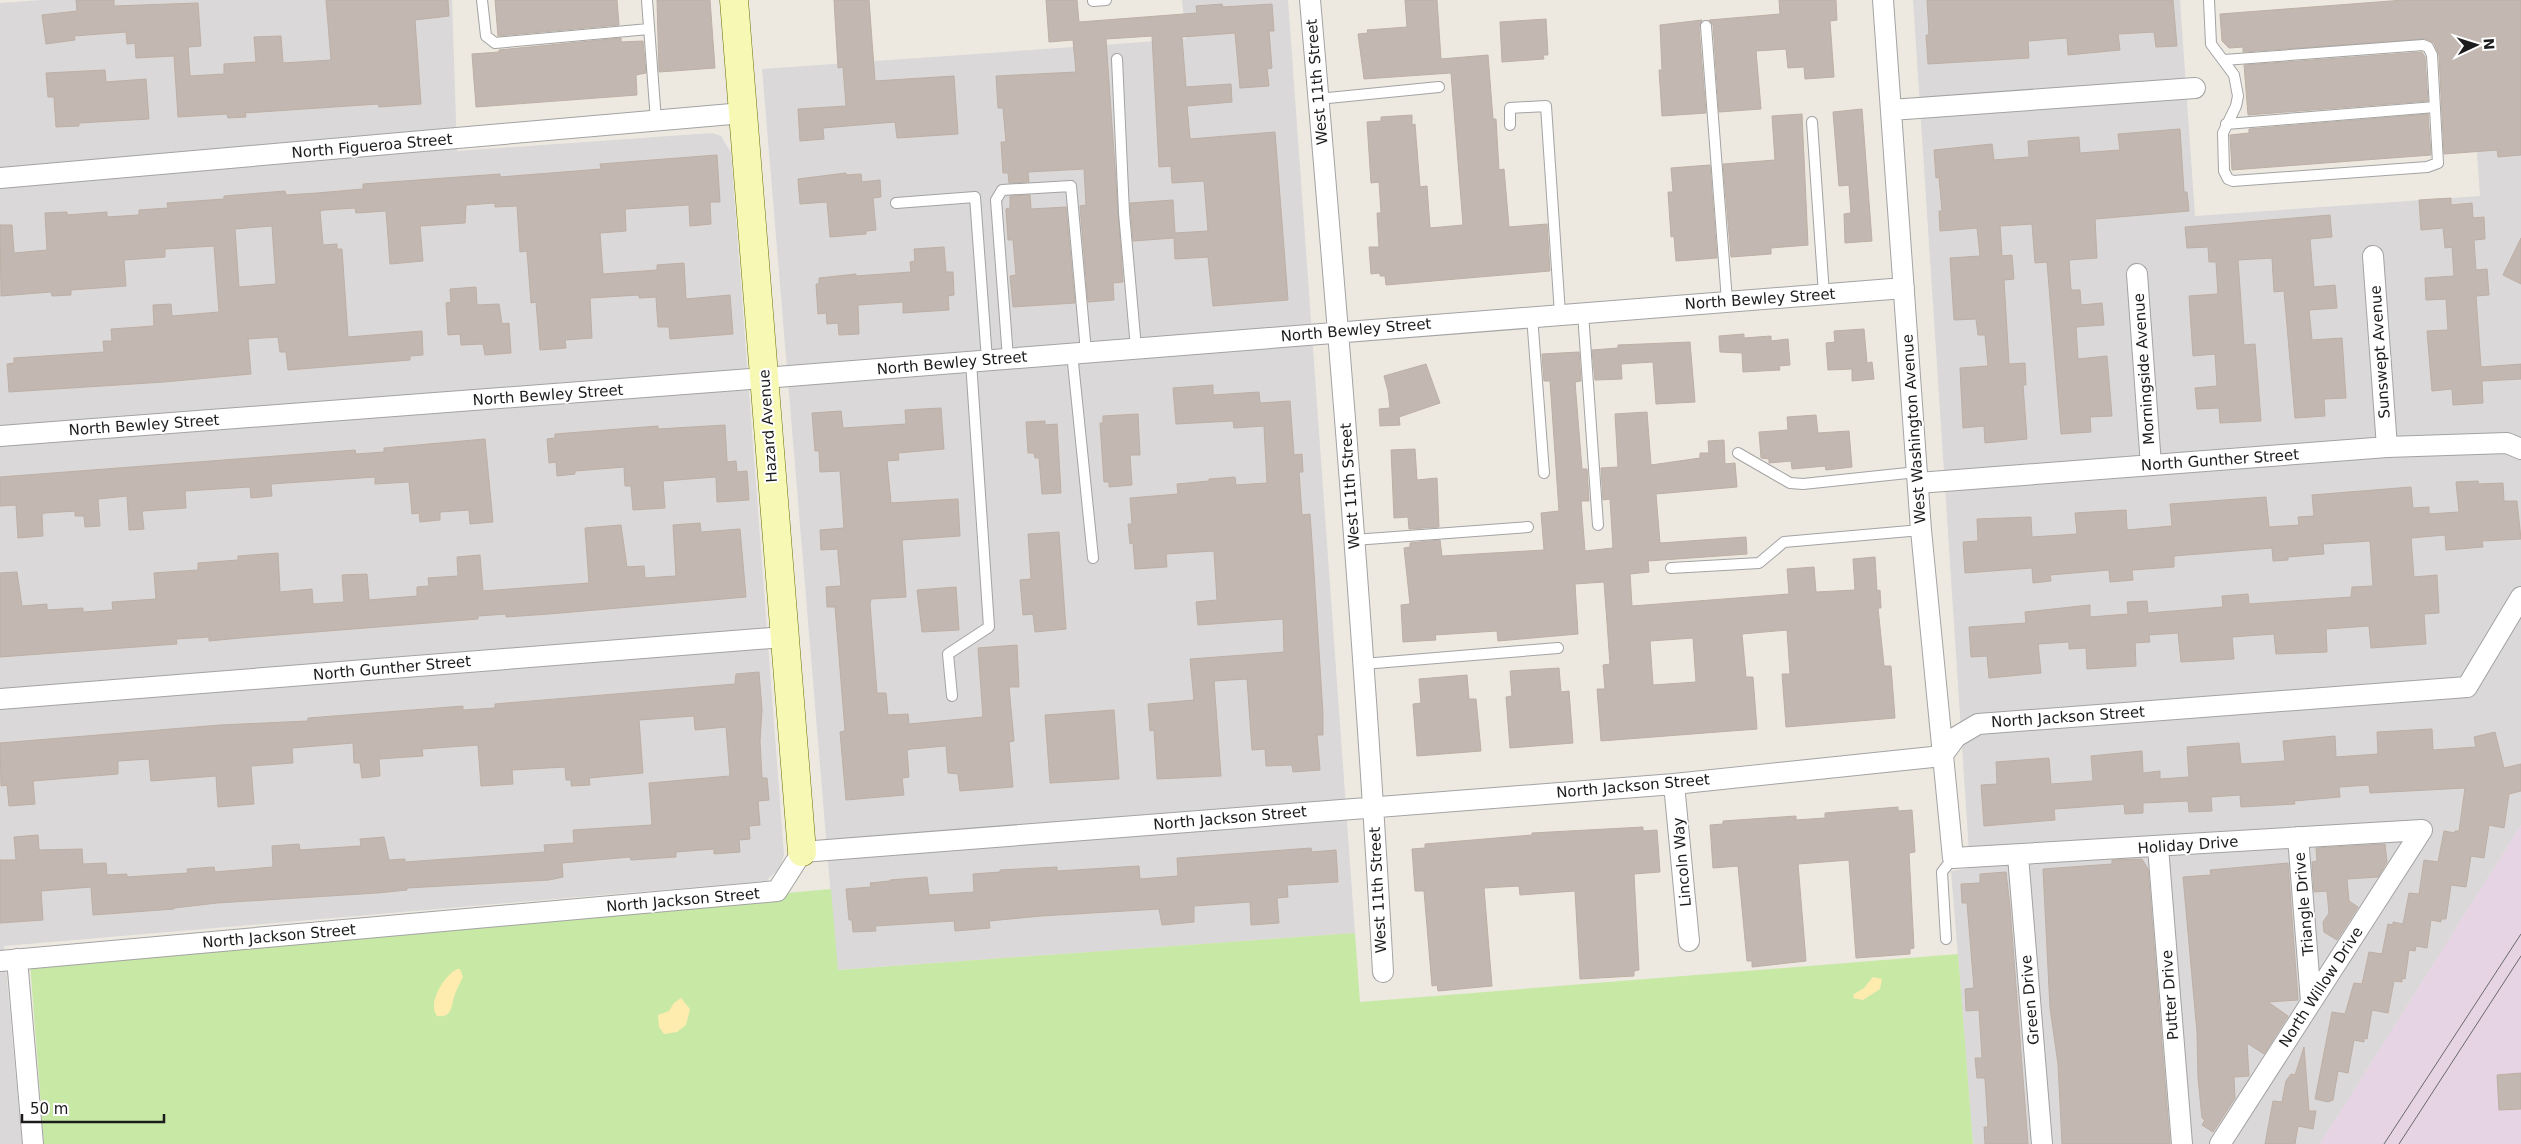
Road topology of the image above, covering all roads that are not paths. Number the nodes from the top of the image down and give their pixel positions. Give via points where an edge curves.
1 (482, 0) edge
2 (647, 0) edge
3 (734, 0) edge
4 (1106, 0) edge
5 (1310, 0) edge
6 (1883, 0) edge
7 (2208, 0) edge
8 (1093, 1) edge
9 (1706, 26) dead end
10 (650, 30) junction
11 (1117, 59) dead end
12 (2224, 60) junction
13 (1439, 88) dead end
14 (2195, 88) dead end
15 (1318, 99) junction
16 (2435, 107) junction
17 (1891, 110) junction
18 (743, 113) junction
19 (656, 121) junction
20 (1812, 122) dead end
21 (2226, 124) junction
22 (1510, 125) dead end
23 (0, 178) edge
24 (896, 203) dead end
25 (2374, 256) dead end
26 (2137, 274) dead end
27 (1904, 288) junction
28 (1824, 294) junction
29 (1727, 301) junction
30 (1583, 313) junction
31 (1560, 314) junction
32 (1532, 316) junction
33 (1339, 332) junction
34 (1136, 348) junction
35 (1079, 353) junction
36 (1008, 358) junction
37 (979, 361) junction
38 (764, 378) junction
39 (0, 436) edge
40 (2387, 447) junction
41 (2521, 449) edge
42 (1738, 453) dead end
43 (2151, 465) junction
44 (1544, 473) dead end
45 (1918, 477) junction
46 (1598, 525) dead end
47 (1528, 527) dead end
48 (1921, 530) junction
49 (1354, 540) junction
50 (1093, 558) dead end
51 (1671, 568) dead end
52 (2521, 597) edge
53 (783, 637) junction
54 (1558, 648) dead end
55 (1363, 664) junction
56 (952, 696) dead end
57 (0, 699) edge
58 (1942, 756) junction
59 (1674, 784) junction
60 (1374, 806) junction
61 (2422, 830) joint
62 (2298, 837) junction
63 (2158, 847) junction
64 (802, 852) junction
65 (2018, 856) junction
66 (1953, 858) junction
67 (1946, 939) dead end
68 (1689, 941) dead end
69 (8, 960) edge
70 (1382, 972) dead end
71 (2312, 1000) junction
72 (33, 1144) edge
73 (2042, 1144) edge
74 (2182, 1144) edge
75 (2220, 1144) edge

1 - 10 lane via 486,36 495,43
2 - 10 lane
3 - 18 street, Hazard Avenue
4 - 8 lane
5 - 15 street, West 11th Street
6 - 17 street, West Washington Avenue
7 - 12 lane via 2211,44
9 - 29 lane
10 - 19 lane
11 - 34 lane via 1124,213
12 - 16 lane via 2423,45 2432,55
12 - 21 lane via 2234,75 2238,96
13 - 15 lane
14 - 17 street
15 - 33 street, West 11th Street
16 - 21 lane
16 - 21 lane via 2438,163 2428,167 2233,181 2224,172 2223,133
17 - 27 street, West Washington Avenue
18 - 19 street, North Figueroa Street
18 - 38 street, Hazard Avenue
19 - 23 street, North Figueroa Street
20 - 28 lane
22 - 31 lane via 1510,108 1546,106
24 - 37 lane via 976,197
25 - 40 street, Sunswept Avenue
26 - 43 street, Morningside Avenue
27 - 28 street, North Bewley Street
27 - 45 street, West Washington Avenue
28 - 29 street, North Bewley Street
29 - 30 street, North Bewley Street
30 - 31 street, North Bewley Street
30 - 46 lane
31 - 32 street, North Bewley Street
32 - 33 street, North Bewley Street
32 - 44 lane
33 - 34 street, North Bewley Street
33 - 49 street, West 11th Street
34 - 35 street, North Bewley Street
35 - 36 street, North Bewley Street
35 - 36 lane via 1071,186 1044,186 1002,190 996,200
35 - 50 lane
36 - 37 street, North Bewley Street
37 - 38 street, North Bewley Street
37 - 56 lane via 989,627 948,654
38 - 39 street, North Bewley Street
38 - 53 street, Hazard Avenue
40 - 41 street, North Gunther Street via 2507,443
40 - 43 street, North Gunther Street
42 - 45 lane via 1790,483
43 - 45 street, North Gunther Street
45 - 48 street, West Washington Avenue
47 - 49 lane
48 - 51 lane via 1784,542 1759,563
48 - 58 street, West Washington Avenue
49 - 55 street, West 11th Street
52 - 58 street, North Jackson Street via 2467,687 1978,724 1956,737
53 - 57 street, North Gunther Street
53 - 64 street, Hazard Avenue
54 - 55 lane
55 - 60 street, West 11th Street
58 - 59 street, North Jackson Street
58 - 66 street, West Washington Avenue
59 - 60 street, North Jackson Street
59 - 68 street, Lincoln Way
60 - 64 street, North Jackson Street
60 - 70 street, West 11th Street
61 - 62 street, Holiday Drive
61 - 71 street, North Willow Drive
62 - 63 street, Holiday Drive
62 - 71 street, Triangle Drive
63 - 65 street, Holiday Drive
63 - 74 street, Putter Drive
64 - 69 street, North Jackson Street via 777,891
65 - 66 street, Holiday Drive
65 - 73 street, Green Drive
66 - 67 lane via 1942,872
69 - 72 street
71 - 75 street, North Willow Drive

